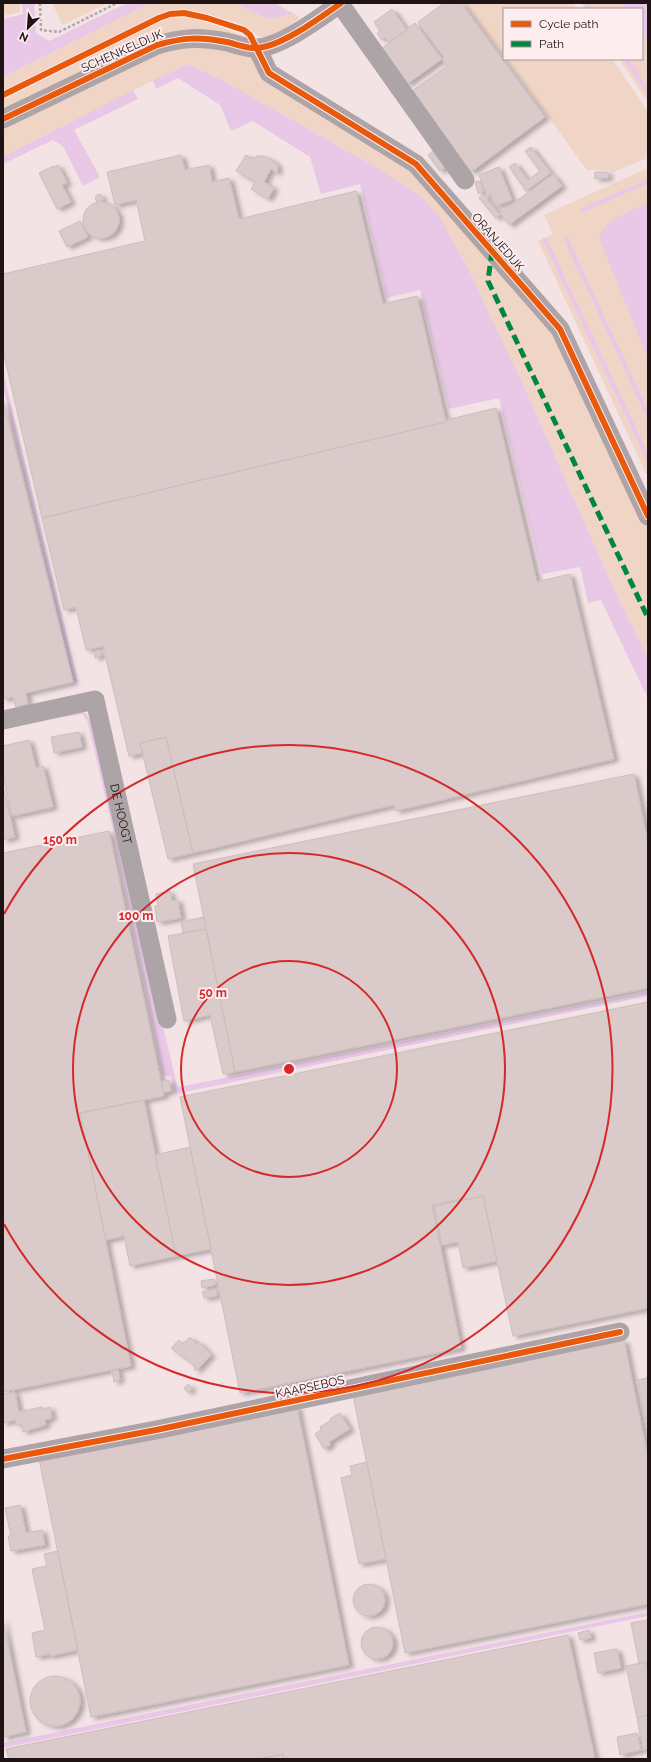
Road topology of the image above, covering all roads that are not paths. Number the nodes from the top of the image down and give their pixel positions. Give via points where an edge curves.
1 (340, 3) edge
2 (257, 48) junction
3 (3, 119) edge
4 (465, 180) dead end
5 (648, 516) edge
6 (3, 720) edge
7 (167, 1019) dead end
8 (620, 1332) dead end
9 (3, 1459) edge

1 - 2 street, SCHENKELDIJK via 281,41
1 - 4 street
2 - 3 street, SCHENKELDIJK via 199,38 157,45
2 - 5 street, ORANJEDIJK via 269,73 416,164 560,330
6 - 7 street, DE HOOGT via 95,700
8 - 9 street, KAAPSEBOS via 156,1430

